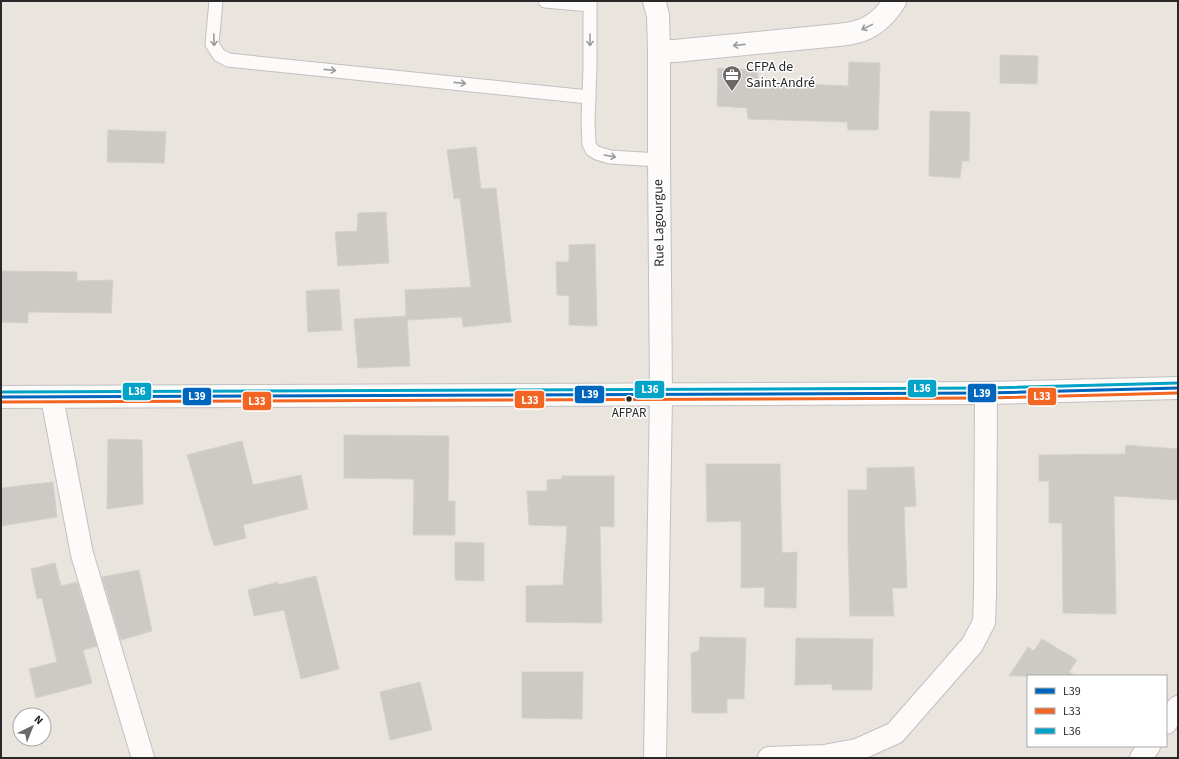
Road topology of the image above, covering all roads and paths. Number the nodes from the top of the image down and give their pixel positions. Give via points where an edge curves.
1 (216, 1) edge
2 (545, 1) edge
3 (895, 1) edge
4 (590, 3) edge
5 (656, 8) edge
6 (659, 52) junction
7 (589, 97) junction
8 (658, 160) junction
9 (1176, 387) edge
10 (986, 393) junction
11 (661, 395) junction
12 (1, 397) edge
13 (52, 398) junction
14 (1178, 707) edge
15 (1167, 722) edge
16 (1148, 747) edge
17 (143, 758) edge
18 (655, 758) edge
19 (768, 758) edge
20 (1141, 758) edge

1 -> 7 lane via 212,44 219,54 228,60
2 - 4 lane
3 -> 6 street via 875,24 858,32
4 -> 7 lane
5 - 6 street, Rue Lagourgue
6 - 8 street, Rue Lagourgue
7 -> 8 lane via 589,144 592,150 610,157
8 - 11 street, Rue Lagourgue
9 - 10 street
10 - 11 street
10 - 19 street via 984,622 972,645 895,733 857,750 824,756
11 - 13 street
11 - 18 street, Rue Lagourgue
12 - 13 street
13 - 17 street via 82,554
14 - 15 street
16 - 20 street

